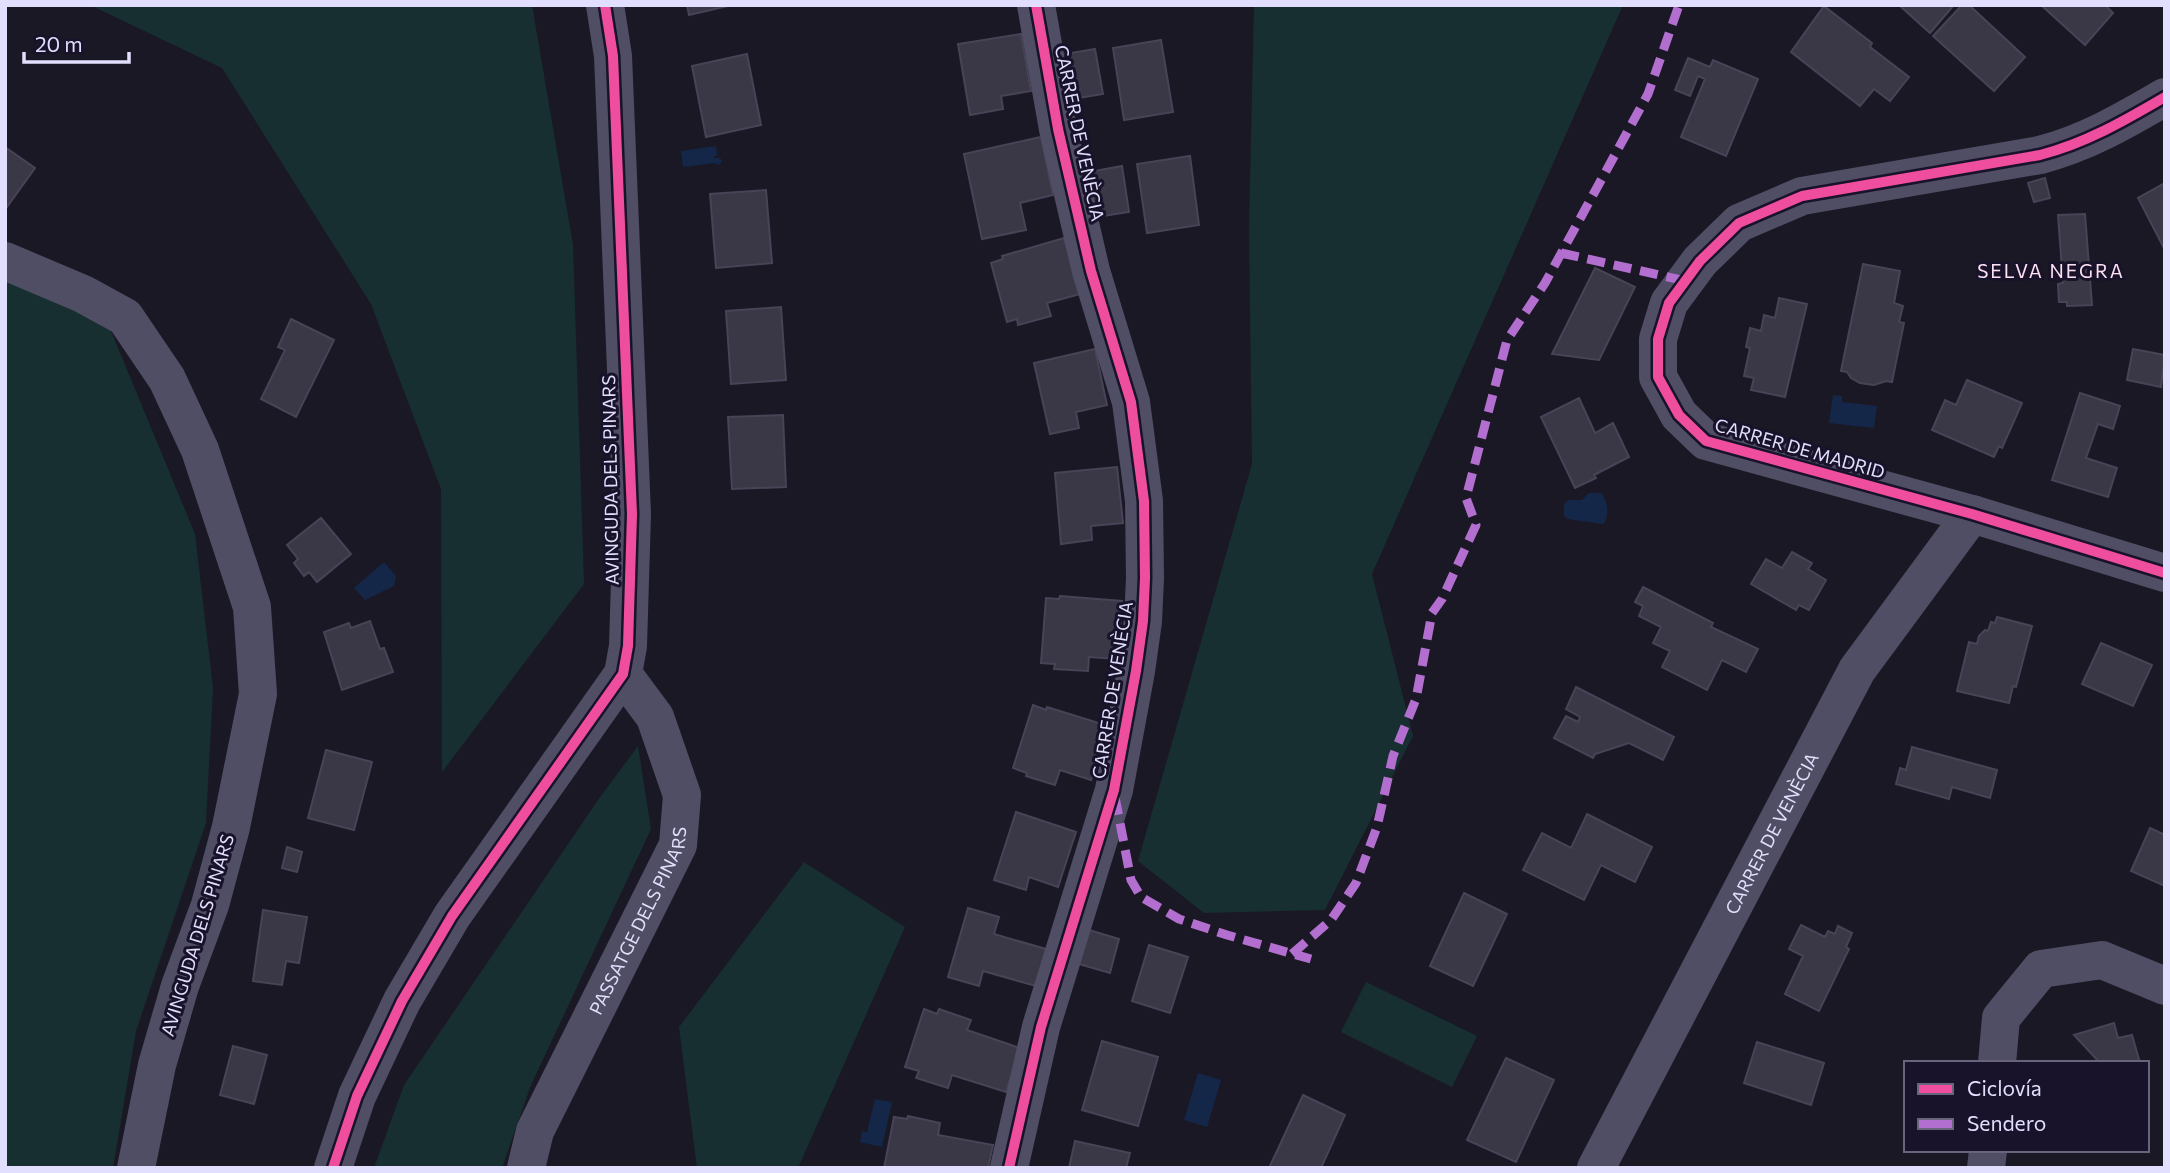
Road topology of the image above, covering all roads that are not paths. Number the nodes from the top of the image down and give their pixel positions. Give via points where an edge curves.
1 (605, 5) edge
2 (1036, 5) edge
3 (2165, 97) edge
4 (5, 261) edge
5 (1972, 514) junction
6 (2165, 572) edge
7 (623, 674) junction
8 (2165, 986) edge
9 (1997, 1061) edge
10 (136, 1168) edge
11 (333, 1168) edge
12 (526, 1168) edge
13 (1009, 1168) edge
14 (1595, 1168) edge

1 - 7 street, AVINGUDA DELS PINARS via 613,56 632,514
2 - 13 street, CARRER DE VENÈCIA via 1091,271 1131,402 1144,501 1145,578 1136,671 1114,790 1041,1027
3 - 5 street, CARRER DE MADRID via 2070,147 1802,196 1739,223 1700,261 1669,303 1658,339 1658,377 1679,415 1706,441
4 - 10 street, AVINGUDA DELS PINARS via 125,317 167,379 200,450 252,607 258,694 231,827 157,1065
5 - 6 street, CARRER DE MADRID
5 - 14 street, CARRER DE VENÈCIA via 1857,670
7 - 11 street, AVINGUDA DELS PINARS via 446,927 402,1002 357,1096
7 - 12 street, PASSATGE DELS PINARS via 655,717 682,795 678,845 535,1131
8 - 9 street via 2102,960 2041,969 2001,1018

